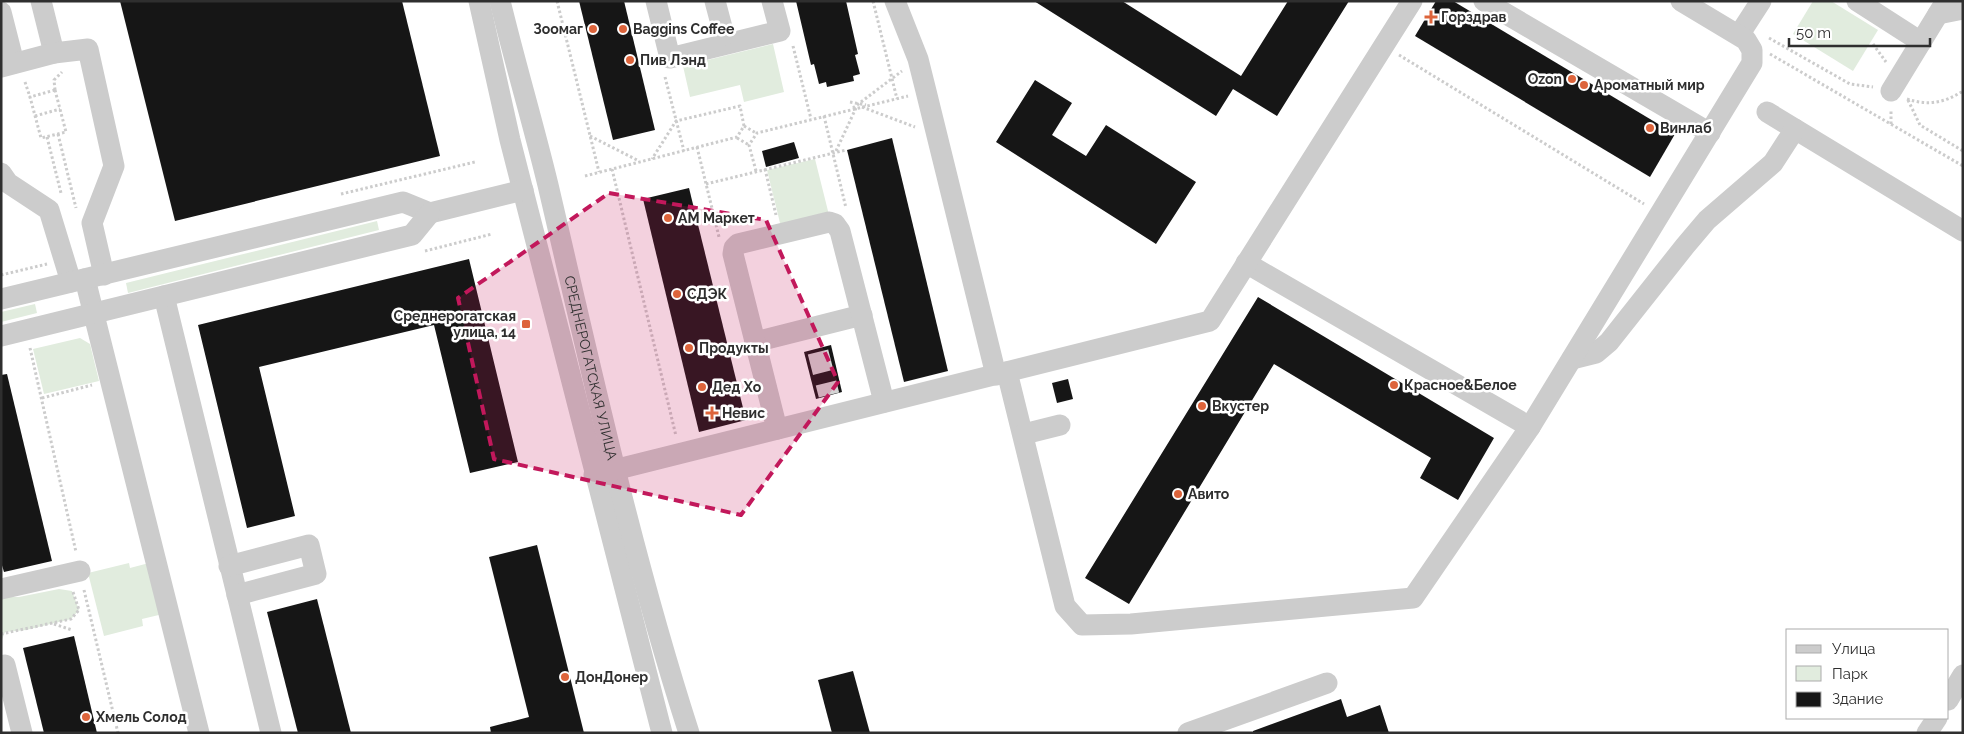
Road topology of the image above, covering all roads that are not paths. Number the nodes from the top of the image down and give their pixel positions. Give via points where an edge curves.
1 (41, 1) edge
2 (479, 1) edge
3 (500, 1) edge
4 (656, 1) edge
5 (715, 1) edge
6 (772, 1) edge
7 (895, 1) edge
8 (1412, 1) edge
9 (1484, 1) edge
10 (1681, 1) edge
11 (1760, 1) edge
12 (1857, 1) edge
13 (1942, 8) edge
14 (1963, 9) edge
15 (1, 12) edge
16 (1744, 33) junction
17 (724, 35) dead end
18 (1921, 42) junction
19 (54, 53) junction
20 (11, 71) edge
21 (1899, 95) road end
22 (1767, 112) dead end
23 (1795, 129) junction
24 (1710, 133) junction
25 (1, 173) edge
26 (523, 190) junction
27 (430, 213) junction
28 (1963, 231) edge
29 (1246, 263) junction
30 (86, 279) junction
31 (164, 296) junction
32 (1, 299) edge
33 (94, 313) junction
34 (862, 315) junction
35 (1, 336) edge
36 (755, 342) junction
37 (1572, 359) junction
38 (1001, 374) junction
39 (884, 402) junction
40 (1060, 425) dead end
41 (1530, 427) junction
42 (777, 428) junction
43 (1024, 434) junction
44 (604, 472) junction
45 (229, 566) junction
46 (80, 571) road end
47 (1, 590) edge
48 (237, 595) junction
49 (5, 665) dead end
50 (1963, 675) edge
51 (1327, 683) dead end
52 (1949, 698) edge
53 (1936, 719) edge
54 (22, 733) edge
55 (199, 733) edge
56 (271, 733) edge
57 (662, 733) edge
58 (689, 733) edge
59 (1188, 733) edge
60 (1927, 733) edge

1 - 19 street
2 - 26 street, СРЕДНЕРОГАТСКАЯ УЛИЦА
3 - 44 street, СРЕДНЕРОГАТСКАЯ УЛИЦА via 547,183
4 - 6 street via 670,58 780,30
5 - 17 street
7 - 38 street via 918,59
8 - 29 street
9 - 24 street
10 - 16 street
11 - 16 street
12 - 18 street
13 - 14 street
13 - 18 street
15 - 20 street
16 - 24 street via 1752,50 1752,63
18 - 21 street
19 - 20 street
19 - 30 street via 88,50 114,166 92,224
22 - 23 street
23 - 28 street
23 - 37 street via 1773,163 1708,220 1685,246 1609,342 1596,353
24 - 37 street
25 - 30 street via 8,184 49,210
26 - 27 street
26 - 44 street, СРЕДНЕРОГАТСКАЯ УЛИЦА
27 - 30 street via 403,202
27 - 31 street via 412,235
29 - 38 street via 1210,321
29 - 41 street
30 - 32 street
30 - 33 street
31 - 33 street
31 - 45 street
33 - 35 street
33 - 55 street
34 - 36 street
34 - 36 street via 840,231 835,224 830,222 781,233 738,244 734,248
34 - 39 street
36 - 42 street
37 - 41 street
38 - 39 street
38 - 43 street
39 - 42 street via 831,405
40 - 43 street
41 - 43 street via 1413,598 1131,624 1082,624 1065,606
42 - 44 street
44 - 57 street, СРЕДНЕРОГАТСКАЯ УЛИЦА
44 - 58 street, СРЕДНЕРОГАТСКАЯ УЛИЦА
45 - 48 street
45 - 48 street via 309,545 316,574
46 - 47 street
48 - 56 street
49 - 54 street
50 - 52 street
51 - 59 street
53 - 60 street

